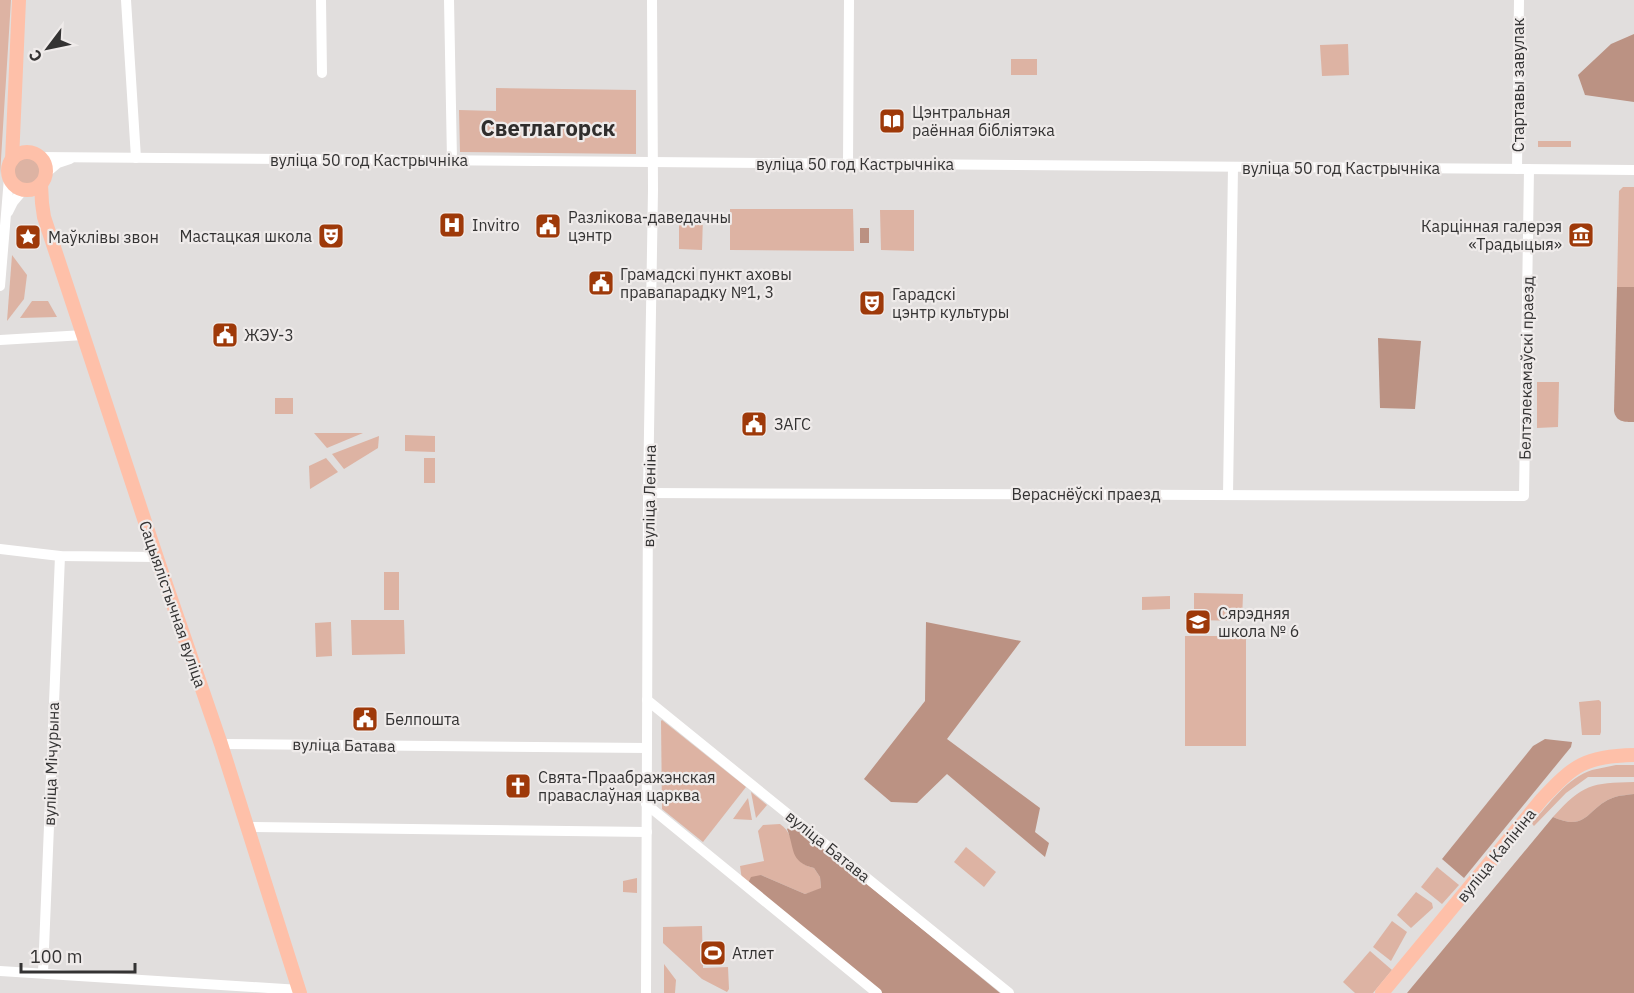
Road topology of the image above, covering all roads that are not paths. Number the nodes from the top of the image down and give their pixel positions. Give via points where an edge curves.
1 (19, 0) edge
2 (126, 0) edge
3 (321, 0) edge
4 (449, 0) edge
5 (652, 0) edge
6 (849, 0) edge
7 (1519, 0) edge
8 (322, 73) dead end
9 (14, 117) junction
10 (34, 154) junction
11 (76, 157) junction
12 (136, 158) junction
13 (12, 160) junction
14 (452, 160) junction
15 (653, 162) junction
16 (848, 164) junction
17 (1233, 167) junction
18 (1517, 169) junction
19 (1529, 169) junction
20 (1634, 170) edge
21 (9, 178) junction
22 (35, 184) junction
23 (6, 218) junction
24 (0, 286) edge
25 (84, 335) junction
26 (0, 340) edge
27 (648, 493) junction
28 (1228, 495) junction
29 (1524, 496) joint
30 (0, 549) edge
31 (60, 556) junction
32 (157, 557) junction
33 (647, 700) junction
34 (221, 744) junction
35 (647, 748) junction
36 (1634, 755) edge
37 (646, 804) junction
38 (247, 827) junction
39 (646, 832) junction
40 (0, 971) edge
41 (43, 973) junction
42 (300, 992) edge
43 (646, 993) edge
44 (877, 993) edge
45 (1009, 993) edge
46 (1382, 993) edge

1 - 9 main road
2 - 12 street
3 - 8 street
4 - 14 street
5 - 15 street, вуліца Леніна
6 - 16 street
7 - 18 street, Стартавы завулак
9 - 10 main road via 18,136
9 - 13 main road
10 - 11 street, вуліца 50 год Кастрычніка
10 - 13 main road via 22,153
10 - 22 main road via 43,161
11 - 12 street, вуліца 50 год Кастрычніка
11 - 22 street, вуліца 50 год Кастрычніка via 58,163
12 - 14 street, вуліца 50 год Кастрычніка
13 - 21 main road
14 - 15 street, вуліца 50 год Кастрычніка
15 - 16 street, вуліца 50 год Кастрычніка
15 - 27 street, вуліца Леніна
16 - 17 street, вуліца 50 год Кастрычніка
17 - 18 street, вуліца 50 год Кастрычніка
17 - 28 street
18 - 19 street, вуліца 50 год Кастрычніка
19 - 20 street, вуліца 50 год Кастрычніка
19 - 29 street, Белтэлекамаўскі праезд
21 - 22 main road via 12,183
21 - 23 street
22 - 23 street via 13,202
22 - 25 main road, Сацыялістычная вуліца
23 - 24 street
25 - 26 street
25 - 32 main road, Сацыялістычная вуліца
27 - 28 street, Вераснёўскі праезд
27 - 33 street, вуліца Леніна
28 - 29 street, Вераснёўскі праезд
30 - 31 street
31 - 32 street
31 - 41 street, вуліца Мічурына
32 - 34 main road, Сацыялістычная вуліца
33 - 35 street, вуліца Леніна
33 - 45 street, вуліца Батава
34 - 35 street, вуліца Батава
34 - 38 main road, Сацыялістычная вуліца
35 - 37 street, вуліца Леніна
36 - 46 main road, вуліца Калініна via 1588,760 1563,776
37 - 39 street, вуліца Леніна
37 - 44 street
38 - 39 street
38 - 42 main road, Сацыялістычная вуліца
39 - 43 street, вуліца Леніна
40 - 41 street
41 - 42 street

